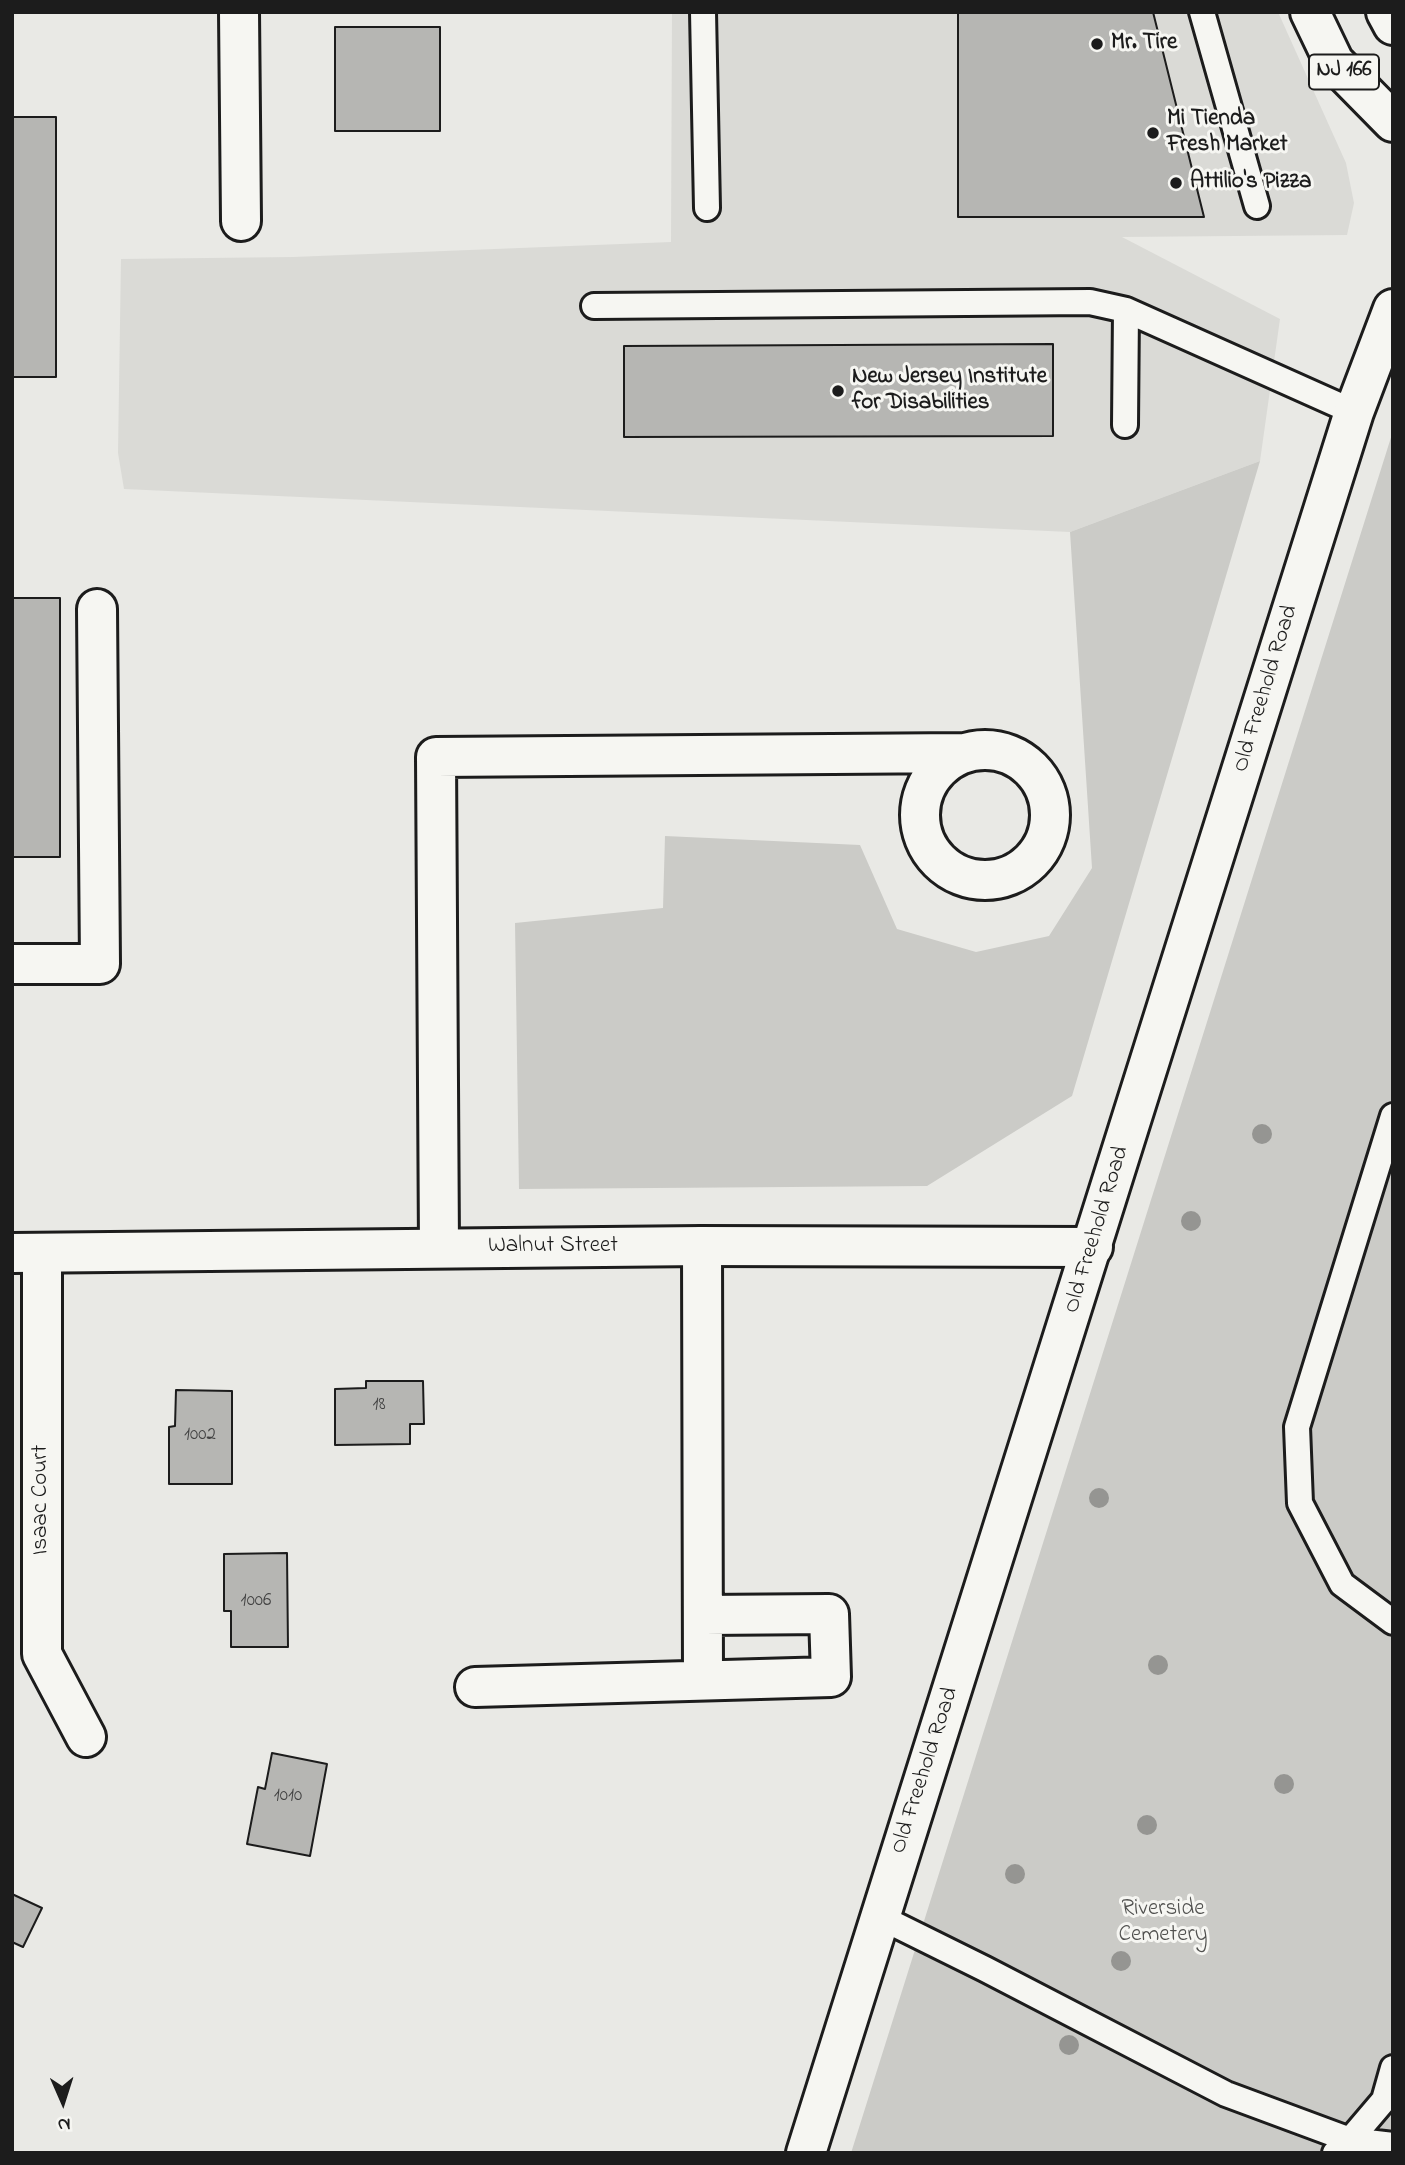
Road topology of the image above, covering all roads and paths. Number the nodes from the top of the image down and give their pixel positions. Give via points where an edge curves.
1 (239, 12) edge
2 (703, 12) edge
3 (1202, 12) edge
4 (1310, 12) edge
5 (1386, 12) edge
6 (1393, 25) edge
7 (1393, 122) edge
8 (1257, 206) dead end
9 (707, 208) dead end
10 (241, 221) dead end
11 (594, 306) dead end
12 (1393, 309) edge
13 (1126, 310) junction
14 (1354, 412) junction
15 (1125, 425) dead end
16 (97, 609) dead end
17 (964, 753) dead end
18 (12, 964) edge
19 (1393, 1116) edge
20 (702, 1246) junction
21 (439, 1247) junction
22 (1093, 1247) junction
23 (27, 1253) edge
24 (704, 1615) junction
25 (1393, 1622) edge
26 (703, 1680) junction
27 (475, 1687) dead end
28 (86, 1737) dead end
29 (880, 1917) junction
30 (1393, 2067) edge
31 (1393, 2145) edge
32 (1343, 2146) edge
33 (806, 2153) edge

1 - 10 street
2 - 9 lane
3 - 8 lane
4 - 7 street, NJ 166 via 1334,62
5 - 6 street, NJ 166
11 - 13 lane via 1090,302
12 - 14 street, Old Freehold Road
13 - 14 lane
13 - 15 lane
14 - 22 street, Old Freehold Road
16 - 18 street via 100,964
17 - 21 street via 436,757
19 - 25 lane via 1297,1427 1300,1503 1342,1584
20 - 21 street, Walnut Street
20 - 22 street, Walnut Street
20 - 24 street
21 - 23 street, Walnut Street
22 - 29 street, Old Freehold Road
23 - 28 street, Isaac Court via 43,1654
24 - 26 street
24 - 26 street via 829,1614 831,1677
26 - 27 street
29 - 32 lane via 1226,2094
29 - 33 street, Old Freehold Road
30 - 32 lane via 1384,2100
31 - 32 lane

